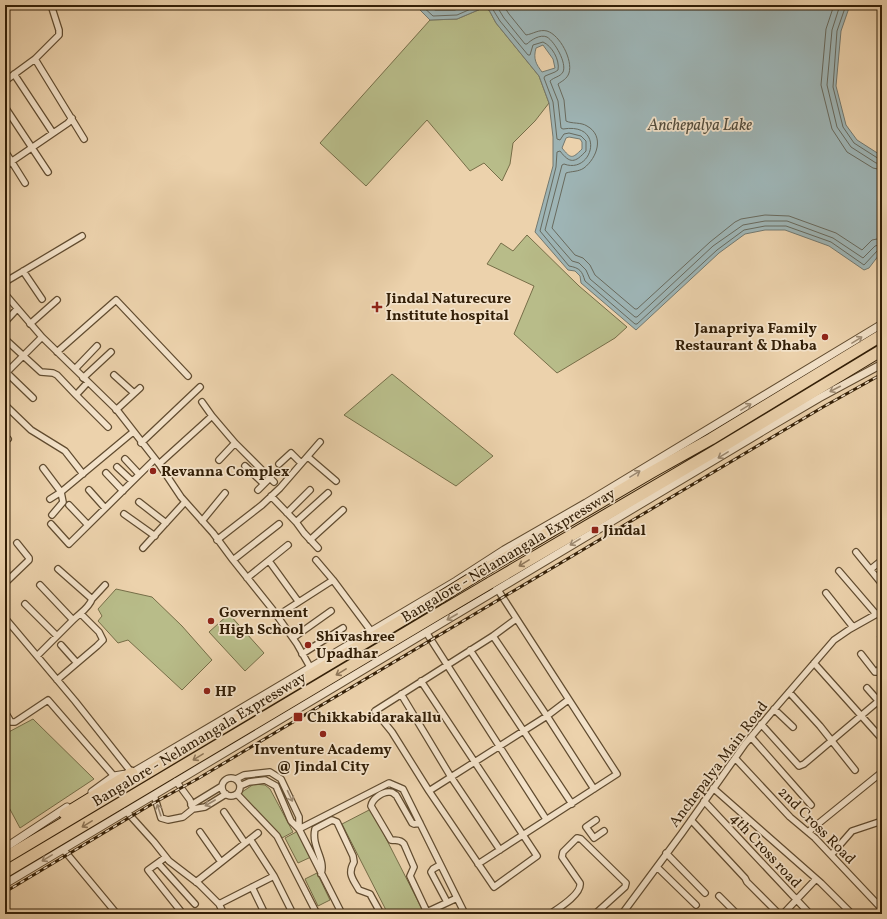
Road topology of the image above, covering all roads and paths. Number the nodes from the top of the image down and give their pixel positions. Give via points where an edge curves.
1 (51, 5) edge
2 (35, 59) junction
3 (14, 74) junction
4 (5, 81) edge
5 (6, 110) edge
6 (72, 118) junction
7 (53, 134) junction
8 (84, 140) dead end
9 (32, 148) junction
10 (5, 151) edge
11 (11, 161) junction
12 (5, 166) edge
13 (48, 172) dead end
14 (25, 182) dead end
15 (82, 236) dead end
16 (23, 272) junction
17 (5, 282) edge
18 (5, 294) edge
19 (42, 299) dead end
20 (58, 300) dead end
21 (17, 309) junction
22 (5, 322) edge
23 (30, 324) junction
24 (882, 324) edge
25 (882, 335) edge
26 (42, 337) junction
27 (5, 339) edge
28 (97, 346) dead end
29 (882, 350) edge
30 (57, 352) junction
31 (111, 352) dead end
32 (24, 356) junction
33 (882, 358) edge
34 (882, 364) edge
35 (75, 369) junction
36 (5, 373) edge
37 (114, 375) dead end
38 (188, 376) dead end
39 (86, 380) junction
40 (200, 387) dead end
41 (140, 388) dead end
42 (818, 389) junction
43 (134, 393) junction
44 (76, 395) junction
45 (33, 398) dead end
46 (202, 402) dead end
47 (5, 404) edge
48 (116, 410) junction
49 (212, 416) junction
50 (108, 427) dead end
51 (133, 432) junction
52 (320, 442) dead end
53 (141, 443) junction
54 (235, 443) junction
55 (308, 457) junction
56 (125, 459) dead end
57 (219, 460) dead end
58 (157, 462) junction
59 (301, 463) junction
60 (279, 464) dead end
61 (245, 466) dead end
62 (117, 467) dead end
63 (42, 468) dead end
64 (106, 473) dead end
65 (83, 474) junction
66 (139, 474) junction
67 (132, 481) junction
68 (336, 482) dead end
69 (264, 484) junction
70 (89, 490) dead end
71 (258, 490) dead end
72 (310, 490) dead end
73 (123, 491) junction
74 (61, 492) junction
75 (328, 492) dead end
76 (225, 493) dead end
77 (271, 496) junction
78 (50, 499) dead end
79 (139, 502) dead end
80 (185, 502) junction
81 (69, 505) dead end
82 (106, 508) junction
83 (343, 510) dead end
84 (287, 513) junction
85 (124, 514) dead end
86 (52, 515) dead end
87 (202, 521) junction
88 (296, 522) junction
89 (166, 523) junction
90 (51, 524) dead end
91 (279, 524) dead end
92 (88, 525) junction
93 (155, 536) junction
94 (217, 540) junction
95 (310, 540) junction
96 (17, 543) dead end
97 (288, 545) dead end
98 (143, 548) dead end
99 (318, 548) dead end
100 (856, 552) dead end
101 (232, 560) junction
102 (316, 560) dead end
103 (882, 560) edge
104 (269, 561) junction
105 (58, 569) dead end
106 (871, 569) junction
107 (839, 571) dead end
108 (467, 574) junction
109 (247, 578) junction
110 (333, 580) junction
111 (456, 581) junction
112 (5, 583) edge
113 (882, 584) edge
114 (40, 585) dead end
115 (105, 585) dead end
116 (498, 590) junction
117 (826, 593) dead end
118 (92, 599) junction
119 (482, 599) junction
120 (298, 601) junction
121 (24, 604) dead end
122 (472, 605) junction
123 (330, 611) dead end
124 (882, 611) edge
125 (81, 614) junction
126 (876, 614) junction
127 (277, 616) junction
128 (5, 618) edge
129 (73, 620) junction
130 (516, 620) junction
131 (854, 627) junction
132 (343, 628) dead end
133 (371, 631) junction
134 (426, 632) junction
135 (56, 636) junction
136 (493, 636) junction
137 (293, 638) junction
138 (61, 645) dead end
139 (470, 650) junction
140 (302, 654) junction
141 (861, 654) dead end
142 (37, 656) junction
143 (76, 663) junction
144 (814, 663) junction
145 (446, 665) junction
146 (882, 666) edge
147 (310, 667) junction
148 (57, 680) junction
149 (421, 681) junction
150 (867, 688) dead end
151 (789, 692) junction
152 (401, 694) junction
153 (568, 700) junction
154 (881, 702) edge
155 (774, 709) junction
156 (5, 712) edge
157 (547, 716) junction
158 (862, 716) junction
159 (761, 724) junction
160 (793, 727) dead end
161 (524, 730) junction
162 (751, 737) junction
163 (882, 739) edge
164 (832, 740) junction
165 (500, 746) junction
166 (735, 758) junction
167 (474, 762) junction
168 (855, 770) dead end
169 (882, 772) edge
170 (132, 773) junction
171 (114, 776) junction
172 (451, 777) junction
173 (236, 779) junction
174 (176, 781) junction
175 (222, 786) junction
176 (240, 786) junction
177 (714, 788) junction
178 (594, 789) junction
179 (429, 791) junction
180 (226, 794) junction
181 (237, 794) junction
182 (154, 795) junction
183 (704, 801) junction
184 (572, 804) junction
185 (811, 805) dead end
186 (192, 807) junction
187 (126, 811) junction
188 (224, 812) dead end
189 (546, 819) junction
190 (596, 820) dead end
191 (691, 820) junction
192 (882, 821) edge
193 (420, 823) junction
194 (299, 829) junction
195 (604, 831) dead end
196 (200, 832) dead end
197 (808, 832) junction
198 (258, 833) dead end
199 (523, 835) junction
200 (41, 836) junction
201 (594, 838) junction
202 (247, 841) junction
203 (587, 845) junction
204 (5, 848) edge
205 (63, 849) junction
206 (500, 850) junction
207 (666, 854) junction
208 (832, 855) junction
209 (166, 857) junction
210 (5, 858) edge
211 (221, 862) junction
212 (158, 863) junction
213 (478, 864) junction
214 (440, 865) junction
215 (657, 867) junction
216 (5, 872) edge
217 (321, 874) junction
218 (274, 876) junction
219 (816, 879) junction
220 (196, 882) junction
221 (5, 884) edge
222 (252, 888) junction
223 (704, 893) dead end
224 (719, 896) dead end
225 (457, 898) junction
226 (797, 900) junction
227 (447, 902) junction
228 (195, 904) dead end
229 (219, 904) junction
230 (696, 905) dead end
231 (882, 909) edge
232 (428, 911) junction
233 (117, 914) edge
234 (183, 914) edge
235 (224, 914) edge
236 (265, 914) edge
237 (293, 914) edge
238 (316, 914) edge
239 (342, 914) edge
240 (381, 914) edge
241 (421, 914) edge
242 (465, 914) edge
243 (550, 914) edge
244 (595, 914) edge
245 (622, 914) edge
246 (737, 914) edge
247 (779, 914) edge
248 (783, 914) edge
249 (810, 914) edge
250 (852, 914) edge

1 - 2 street via 59,36
2 - 3 street
2 - 6 street
3 - 4 street
3 - 7 street
5 - 9 street
6 - 7 street
6 - 8 street
7 - 9 street
9 - 11 street
9 - 13 street
10 - 11 street
11 - 12 street
11 - 14 street
15 - 16 street
16 - 17 street
16 - 19 street
18 - 21 street
20 - 23 street
21 - 22 street
21 - 23 street
23 - 26 street
108 -> 24 street
25 - 200 highway, Bangalore - Nelamangala Expressway, bridge
26 - 30 street
26 - 32 street
27 - 32 street
28 - 35 street
29 - 42 highway, Bangalore - Nelamangala Expressway
30 - 35 street
30 - 38 street via 116,300
31 - 39 street
32 - 36 street
32 - 44 street via 42,372 57,375
33 - 42 highway
34 -> 116 street via 819,398
35 - 39 street
36 - 45 street
37 - 43 street
39 - 44 street
39 - 48 street
40 - 53 street
41 - 43 street
42 -> 216 highway, Bangalore - Nelamangala Expressway, bridge
43 - 48 street
44 - 50 street
46 - 49 street
47 - 65 street via 31,430 65,451
48 - 51 street
49 - 54 street
49 - 58 street
51 - 53 street
51 - 65 street
52 - 55 street
53 - 58 street
54 - 57 street
54 - 69 street via 272,480
55 - 59 street
55 - 68 street
56 - 66 street
58 - 66 street
58 - 80 street
59 - 60 street via 291,453
59 - 77 street
61 - 69 street
62 - 67 street
63 - 74 street
64 - 73 street
65 - 74 street
66 - 67 street
67 - 73 street
69 - 71 street
70 - 82 street
72 - 84 street
73 - 82 street
74 - 78 street
74 - 86 street via 63,502
75 - 88 street
76 - 87 street
77 - 84 street
77 - 94 street
79 - 89 street
80 - 87 street
80 - 89 street
81 - 92 street
82 - 92 street
83 - 95 street
84 - 88 street
85 - 93 street
87 - 94 street
88 - 95 street
89 - 93 street
90 - 92 street via 69,544
91 - 101 street
93 - 98 street
94 - 101 street
95 - 99 street
96 - 112 street via 29,560
97 - 104 street
100 - 106 street
101 - 109 street
102 - 110 street
103 - 106 street
104 - 109 street
104 - 120 street
105 - 118 street
106 - 113 street
107 - 126 street
108 - 111 street
108 - 119 street
109 - 127 street
110 - 120 street
110 - 133 street
111 - 122 street
111 - 133 street
114 - 129 street
115 - 118 street
116 - 119 street
116 - 130 street
117 - 131 street
118 - 125 street
119 - 122 street
120 - 127 street
121 - 135 street
122 -> 134 street
123 - 137 street
124 - 126 street, Anchepalya Main Road
125 - 129 street
125 - 143 street via 99,632 103,640
126 - 131 street, Anchepalya Main Road
127 - 137 street
128 - 142 street
129 - 135 street
130 - 136 street
130 - 153 street
131 - 144 street, Anchepalya Main Road via 834,640
132 - 140 street
133 - 147 street
134 - 145 street
134 - 174 street
135 - 142 street
136 - 139 street
136 - 157 street
137 - 140 street
138 - 143 street
139 - 145 street
139 - 161 street
140 - 147 street
141 - 146 street via 875,672
142 - 148 street
143 - 148 street
144 - 151 street, Anchepalya Main Road
144 - 158 street
145 - 149 street
145 - 165 street
147 - 170 street
148 - 170 street
149 - 152 street
149 - 167 street
150 - 154 street
151 - 155 street, Anchepalya Main Road
151 - 164 street
152 - 172 street
152 - 179 street via 375,711 392,732
153 - 157 street
153 - 178 street via 616,774
154 - 158 street
155 - 159 street, Anchepalya Main Road
155 - 160 street
156 - 171 street via 11,722 16,722 48,700
157 - 161 street
157 - 178 street
158 - 163 street
158 - 164 street
159 - 162 street, Anchepalya Main Road
159 - 164 street via 800,766
161 - 165 street
161 - 184 street
162 - 166 street, Anchepalya Main Road
162 - 185 street
164 - 168 street
165 - 167 street
165 - 189 street
166 - 177 street, Anchepalya Main Road
166 - 197 street, 2nd Cross Road via 790,817
167 - 172 street
167 - 199 street
169 - 197 street
170 - 171 street
170 - 200 highway via 67,812
171 - 204 street
172 - 179 street
172 - 206 street
173 - 175 street via 226,779
173 - 176 street
173 -> 194 street via 244,775 270,772 282,779 299,817
174 - 182 street
174 - 186 street
175 - 180 street
175 - 186 street
176 - 181 street
176 - 194 street via 265,780 276,786 291,821
177 - 183 street, Anchepalya Main Road
177 - 219 street
178 - 184 street
179 - 213 street
180 - 181 street
180 -> 186 street via 205,807
181 - 238 street via 277,836
186 -> 182 street via 183,817 163,820
182 - 187 street
183 - 191 street, Anchepalya Main Road
183 - 226 street, 4th Cross road
184 - 189 street
187 - 205 street
187 - 209 street
188 - 202 street
189 - 199 street
190 - 201 street via 586,827
191 - 207 street, Anchepalya Main Road
191 - 247 street
192 - 208 street via 852,831
193 - 194 street via 403,789 389,783
193 - 214 street
193 - 232 street via 412,823 392,792 376,798 372,803 371,806 391,840 398,840 404,844 414,867 410,876
194 - 217 street
195 - 201 street
196 - 211 street
197 - 208 street, 2nd Cross Road
198 - 202 street
199 - 206 street
199 - 213 street via 538,856 494,887
200 - 210 highway, Bangalore - Nelamangala Expressway
201 - 203 street
202 - 211 street
202 - 218 street
203 - 243 street via 577,838 563,852 562,859 581,887
203 - 244 street via 626,883
205 -> 221 street
205 - 233 street
206 - 213 street
207 - 215 street, Anchepalya Main Road
207 - 223 street
208 - 231 street, 2nd Cross Road
209 - 212 street
209 - 220 street
211 - 220 street
212 - 228 street
212 - 234 street via 148,870
214 - 225 street
214 - 227 street via 431,872
215 - 230 street
215 - 245 street, Anchepalya Main Road
217 - 239 street
217 - 240 street via 323,868 314,843 315,829 332,820 337,822 353,856 351,874 359,890 370,894
218 - 222 street
218 - 237 street
219 - 226 street
219 - 250 street
220 - 229 street
222 - 229 street
222 - 236 street
224 - 246 street
225 - 227 street
225 - 242 street
226 - 248 street
226 - 249 street, 4th Cross road
227 - 232 street
229 - 235 street
232 - 241 street

